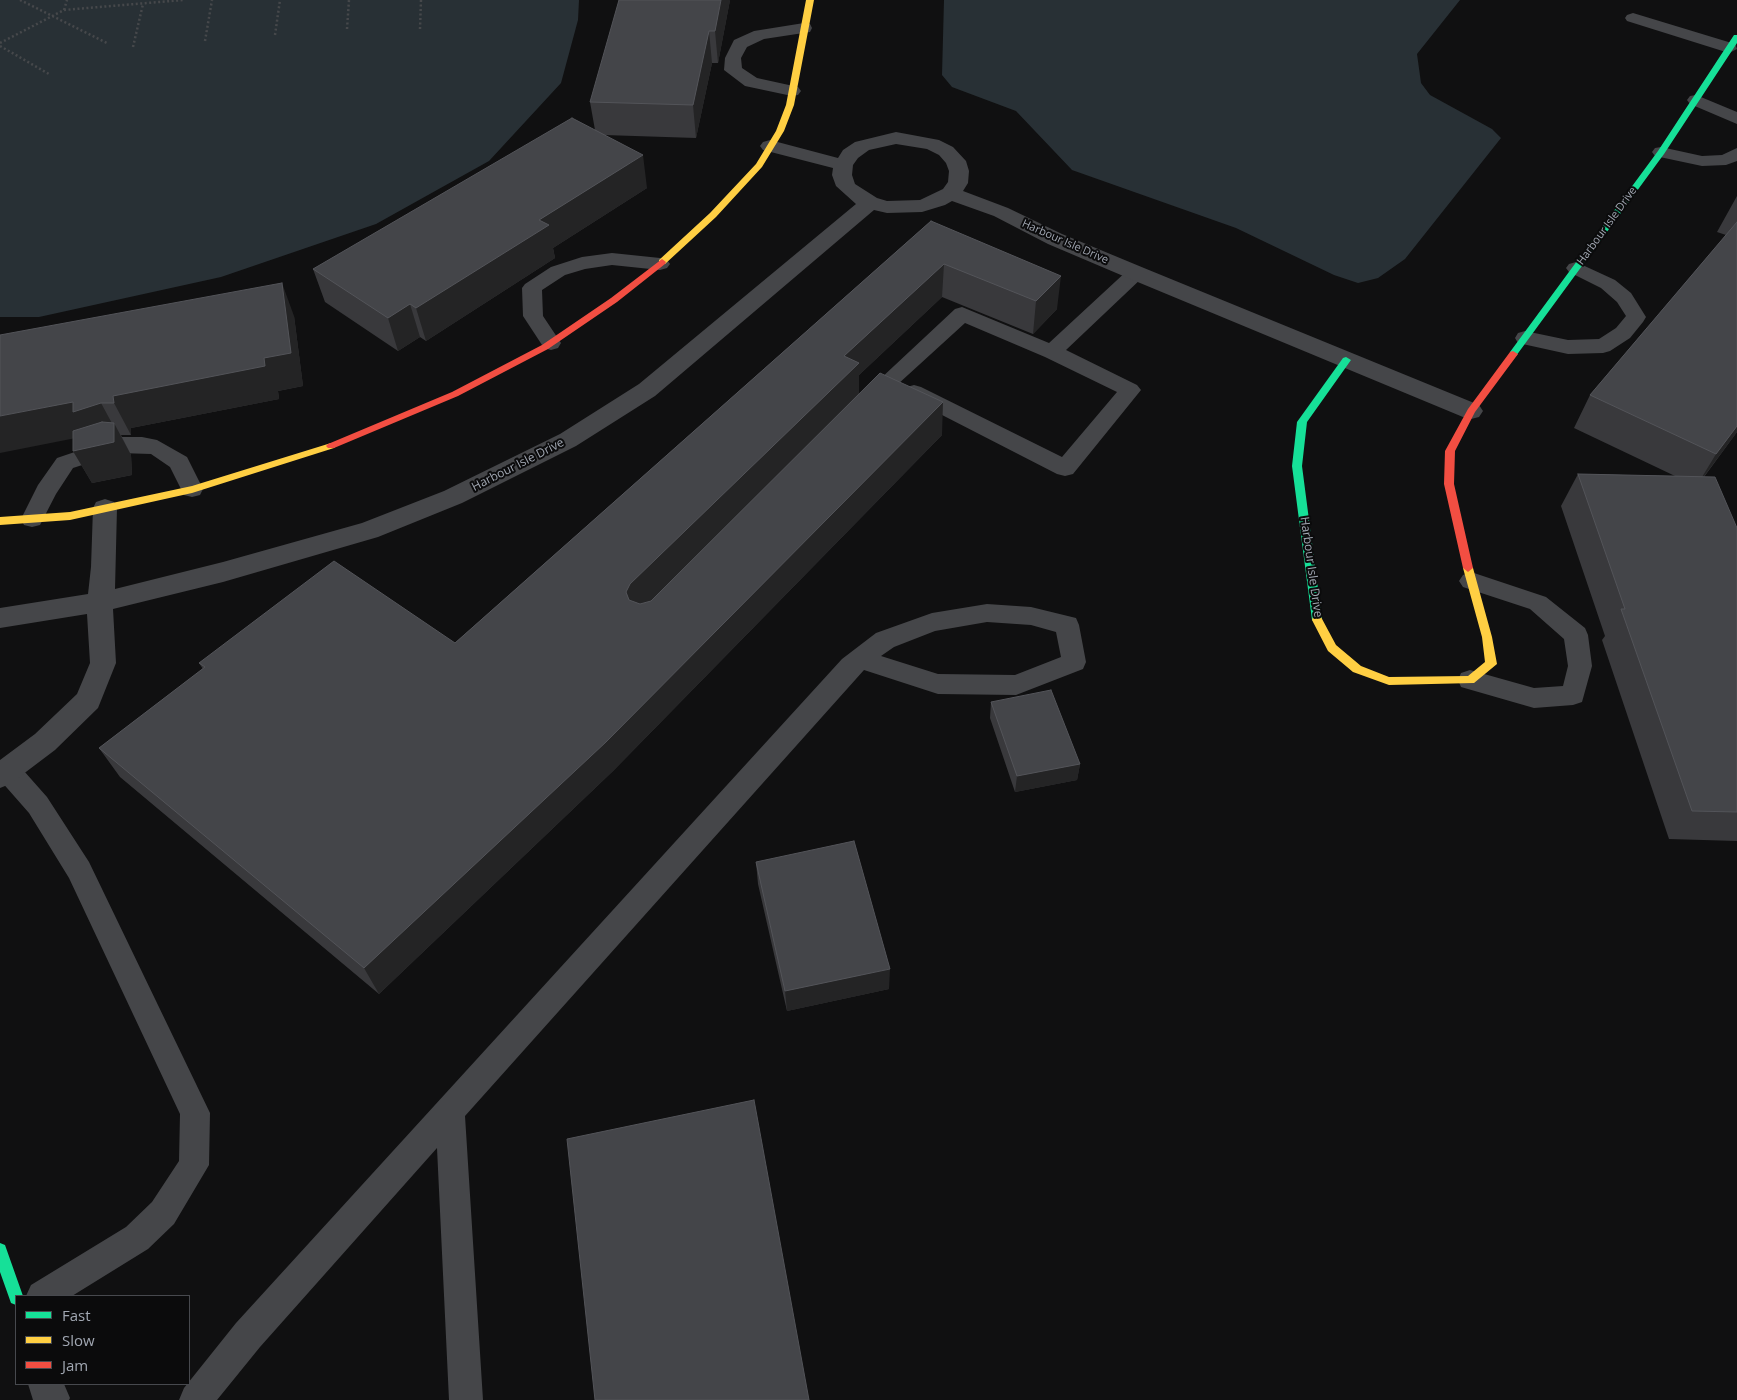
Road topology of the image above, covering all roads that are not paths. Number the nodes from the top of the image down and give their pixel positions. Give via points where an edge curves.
1 (810, 0) edge
2 (1633, 18) dead end
3 (804, 28) junction
4 (1733, 42) edge
5 (792, 91) junction
6 (1696, 100) junction
7 (1737, 119) edge
8 (770, 146) junction
9 (1661, 152) junction
10 (1737, 153) edge
11 (843, 165) junction
12 (950, 193) junction
13 (870, 203) junction
14 (660, 264) junction
15 (1576, 268) junction
16 (1136, 273) junction
17 (1525, 338) junction
18 (551, 343) junction
19 (1052, 352) junction
20 (1346, 360) junction
21 (1471, 411) junction
22 (192, 489) junction
23 (105, 508) junction
24 (32, 519) junction
25 (0, 521) edge
26 (1471, 581) junction
27 (100, 602) junction
28 (0, 618) edge
29 (860, 659) junction
30 (1470, 680) junction
31 (4, 773) edge
32 (450, 1111) junction
33 (0, 1250) edge
34 (15, 1295) edge
35 (44, 1295) edge
36 (196, 1400) edge
37 (466, 1400) edge

1 - 3 street
2 - 4 lane
3 - 5 street
3 - 5 lane via 760,35 740,44 733,58 733,70 751,82
4 - 6 street, Harbour Isle Drive
5 - 8 street via 780,131
6 - 7 lane
6 - 9 street, Harbour Isle Drive
8 - 11 street
8 - 14 street via 759,165 713,215
9 - 10 lane via 1702,161 1726,160
9 - 15 street, Harbour Isle Drive
11 - 12 street via 850,154 878,141 896,138 932,144 956,161 960,172 958,183
11 - 13 street via 846,186
12 - 13 street via 922,206
12 - 16 street, Harbour Isle Drive via 1001,212
13 - 27 street, Harbour Isle Drive via 647,390 568,440 453,498 369,530 224,572
14 - 18 street
14 - 18 lane via 612,259 582,263 558,271 532,288 533,316
15 - 17 street, Harbour Isle Drive
15 - 17 lane via 1608,284 1624,298 1636,317 1623,333 1603,346 1568,347
16 - 19 lane
16 - 20 street, Harbour Isle Drive
17 - 21 street, Harbour Isle Drive
18 - 22 street via 455,394 313,453
19 - 19 lane via 1130,390 1065,468 883,387 962,314
20 - 21 street, Harbour Isle Drive
20 - 30 street, Harbour Isle Drive via 1302,422 1299,448 1298,466 1317,620 1332,648 1357,669 1389,681
21 - 26 street, Harbour Isle Drive via 1450,452 1449,484
22 - 23 street
22 - 24 lane via 179,462 157,448 119,445 65,463
23 - 24 street via 70,516
23 - 27 street
24 - 25 street
26 - 30 street, Harbour Isle Drive via 1491,664
26 - 30 lane via 1538,603 1576,635 1580,666 1573,695 1534,698
27 - 28 street, Harbour Isle Drive
27 - 31 street via 103,663 88,700 45,742
29 - 29 lane via 938,684 1016,685 1074,662 1067,625 1031,616 988,613 932,622 885,640
29 - 32 lane
31 - 35 lane via 38,805 79,870 196,1113 194,1165 163,1213 137,1238
32 - 36 lane via 248,1335
32 - 37 lane
33 - 34 street

